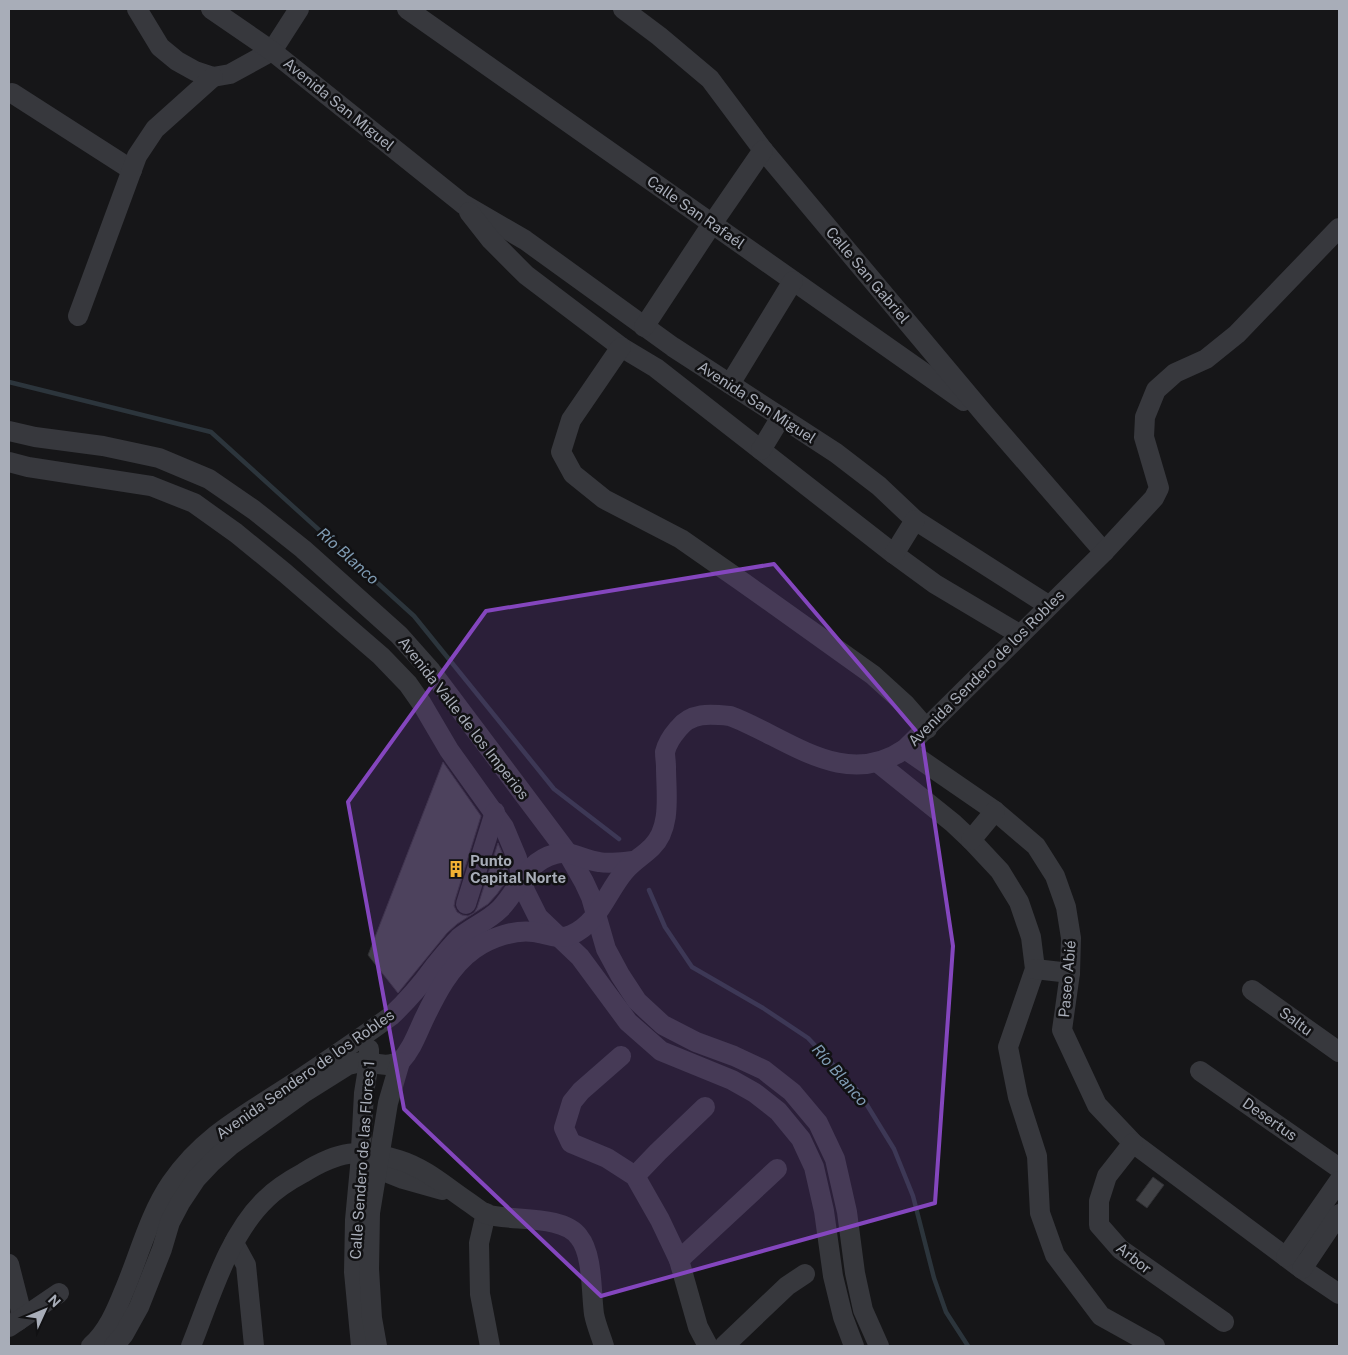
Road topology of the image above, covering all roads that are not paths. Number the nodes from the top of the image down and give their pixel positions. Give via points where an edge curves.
1 (137, 9) edge
2 (211, 9) edge
3 (299, 9) edge
4 (407, 9) edge
5 (623, 9) edge
6 (272, 51) junction
7 (212, 77) junction
8 (12, 93) dead end
9 (764, 150) junction
10 (132, 170) junction
11 (463, 204) junction
12 (712, 224) junction
13 (1339, 228) edge
14 (794, 281) junction
15 (584, 284) junction
16 (568, 308) junction
17 (78, 316) dead end
18 (644, 327) junction
19 (621, 347) junction
20 (673, 347) junction
21 (656, 368) junction
22 (730, 384) junction
23 (986, 416) junction
24 (781, 417) junction
25 (9, 430) edge
26 (35, 437) junction
27 (761, 450) junction
28 (9, 462) edge
29 (28, 467) junction
30 (254, 510) junction
31 (915, 520) junction
32 (236, 533) junction
33 (1104, 552) junction
34 (894, 554) junction
35 (1048, 605) junction
36 (1019, 634) junction
37 (927, 729) junction
38 (905, 749) junction
39 (877, 762) junction
40 (995, 811) junction
41 (495, 812) junction
42 (971, 840) junction
43 (567, 852) junction
44 (633, 861) junction
45 (522, 876) junction
46 (466, 904) dead end
47 (596, 914) junction
48 (561, 937) junction
49 (1035, 969) junction
50 (1070, 973) junction
51 (1252, 990) dead end
52 (391, 1016) junction
53 (368, 1032) junction
54 (415, 1039) junction
55 (1339, 1052) edge
56 (621, 1056) dead end
57 (369, 1062) junction
58 (400, 1062) junction
59 (1200, 1070) dead end
60 (334, 1074) junction
61 (364, 1093) junction
62 (388, 1103) junction
63 (705, 1107) dead end
64 (1133, 1143) junction
65 (370, 1161) junction
66 (1339, 1168) edge
67 (777, 1169) dead end
68 (636, 1176) junction
69 (1339, 1181) edge
70 (486, 1214) junction
71 (1339, 1214) edge
72 (234, 1243) junction
73 (679, 1260) junction
74 (1294, 1263) junction
75 (9, 1264) edge
76 (804, 1274) dead end
77 (58, 1293) dead end
78 (1339, 1294) edge
79 (1224, 1322) dead end
80 (13, 1324) edge
81 (91, 1346) edge
82 (114, 1346) edge
83 (191, 1346) edge
84 (254, 1346) edge
85 (361, 1346) edge
86 (377, 1346) edge
87 (490, 1346) edge
88 (604, 1346) edge
89 (708, 1346) edge
90 (724, 1346) edge
91 (854, 1346) edge
92 (879, 1346) edge
93 (1155, 1346) edge

1 - 7 street via 160,47 195,72
2 - 6 street, Avenida San Miguel
3 - 6 street
4 - 12 street, Calle San Rafaél
5 - 9 street, Calle San Gabriel via 710,79
6 - 7 street via 230,74
6 - 11 street, Avenida San Miguel
7 - 10 street via 155,129
8 - 10 street
9 - 12 street
9 - 23 street, Calle San Gabriel
10 - 17 street
11 - 15 street, Avenida San Miguel via 525,240
11 - 16 street, Avenida San Miguel via 491,240 526,276
12 - 14 street, Calle San Rafaél
12 - 18 street
13 - 33 street, Avenida Sendero de los Robles via 1237,334 1206,359 1175,374 1156,390 1145,417 1144,437 1159,488 1154,498
14 - 22 street
14 - 23 street, Calle San Rafaél
15 - 16 street
15 - 18 street, Avenida San Miguel
16 - 19 street, Avenida San Miguel
18 - 20 street, Avenida San Miguel
19 - 21 street, Avenida San Miguel
19 - 37 street via 571,420 561,452 573,474 604,499 681,539 873,675
20 - 21 street
20 - 22 street, Avenida San Miguel
21 - 27 street, Avenida San Miguel
22 - 24 street, Avenida San Miguel
23 - 33 street, Calle San Gabriel
24 - 27 street
24 - 31 street, Avenida San Miguel via 879,486
25 - 26 street, Avenida Valle de los Imperios
26 - 29 street
26 - 30 street, Avenida Valle de los Imperios via 159,458 209,479
27 - 34 street, Avenida San Miguel
28 - 29 street, Avenida Valle de los Imperios
29 - 32 street, Avenida Valle de los Imperios via 151,486 194,503
30 - 32 street
30 - 43 street, Avenida Valle de los Imperios via 399,635 431,672
31 - 34 street
31 - 35 street, Avenida San Miguel
32 - 41 street, Avenida Valle de los Imperios via 381,656 408,684 449,750
33 - 35 street, Avenida Sendero de los Robles
34 - 36 street, Avenida San Miguel via 935,584
35 - 36 street, Avenida Sendero de los Robles
36 - 37 street, Avenida Sendero de los Robles
37 - 38 street, Avenida Sendero de los Robles
38 - 39 street, Avenida Sendero de los Robles
38 - 40 street, Paseo Abié
39 - 42 street
39 - 44 street, Avenida Sendero de los Robles via 839,764 816,757 736,718 698,715 679,727 669,741 665,753 666,819 663,830 653,846
40 - 42 street
40 - 50 street, Paseo Abié via 1036,846 1055,876 1066,907 1071,938
41 - 45 street, Avenida Valle de los Imperios via 512,842
41 - 46 street
42 - 49 street via 1000,871 1019,902 1031,937
43 - 44 street via 599,862
43 - 45 street, Avenida Sendero de los Robles via 542,859
43 - 47 street via 584,882
44 - 47 street, Avenida Sendero de los Robles
45 - 48 street via 525,891 538,917
45 - 52 street, Avenida Sendero de los Robles via 500,910 459,938
47 - 48 street, Avenida Sendero de los Robles via 581,929
47 - 92 street via 606,948 637,1001 663,1025 764,1070 792,1092 818,1123 835,1159 847,1212 855,1273 864,1310
48 - 54 street via 532,931 515,932 473,949 447,977
48 - 91 street via 642,1036 661,1051 755,1092 778,1111 801,1139 814,1167 833,1276
49 - 50 street
49 - 93 street via 1008,1047 1018,1097 1036,1156 1040,1213 1054,1255 1101,1316
50 - 64 street, Paseo Abié via 1062,1030 1097,1105
51 - 55 street, Saltu
52 - 53 street, Avenida Sendero de los Robles
52 - 54 street via 409,1026
53 - 57 street, Calle Sendero de las Flores 1
53 - 81 street, Avenida Sendero de los Robles via 223,1128 182,1167 154,1215 110,1321
54 - 58 street
56 - 68 street via 572,1102 564,1128 571,1143 607,1158
57 - 58 street, Avenida Sendero de los Robles via 387,1065
57 - 60 street, Avenida Sendero de los Robles via 356,1062
57 - 61 street, Calle Sendero de las Flores 1
58 - 62 street, Calle Sendero de las Flores 1
59 - 66 street, Desertus
60 - 61 street via 350,1080
60 - 82 street, Avenida Sendero de los Robles via 230,1146 196,1179 170,1222 139,1307
61 - 62 street
61 - 65 street, Calle Sendero de las Flores 1
62 - 65 street, Calle Sendero de las Flores 1
63 - 68 street
64 - 74 street, Paseo Abié
64 - 79 street, Arbor via 1107,1176 1099,1201 1099,1225 1120,1249
65 - 70 street via 428,1187 454,1192
65 - 72 street via 332,1157 298,1176 266,1199
65 - 85 street, Calle Sendero de las Flores 1 via 356,1220 354,1272
65 - 86 street, Calle Sendero de las Flores 1 via 372,1318
67 - 73 street
68 - 73 street
69 - 74 street
70 - 87 street via 479,1243 480,1294
70 - 88 street via 550,1222 568,1227 579,1236 586,1249 594,1316
71 - 74 street
72 - 83 street
72 - 84 street via 246,1265
73 - 89 street via 698,1327
74 - 78 street, Paseo Abié
75 - 80 street via 21,1313
76 - 90 street
77 - 80 street

